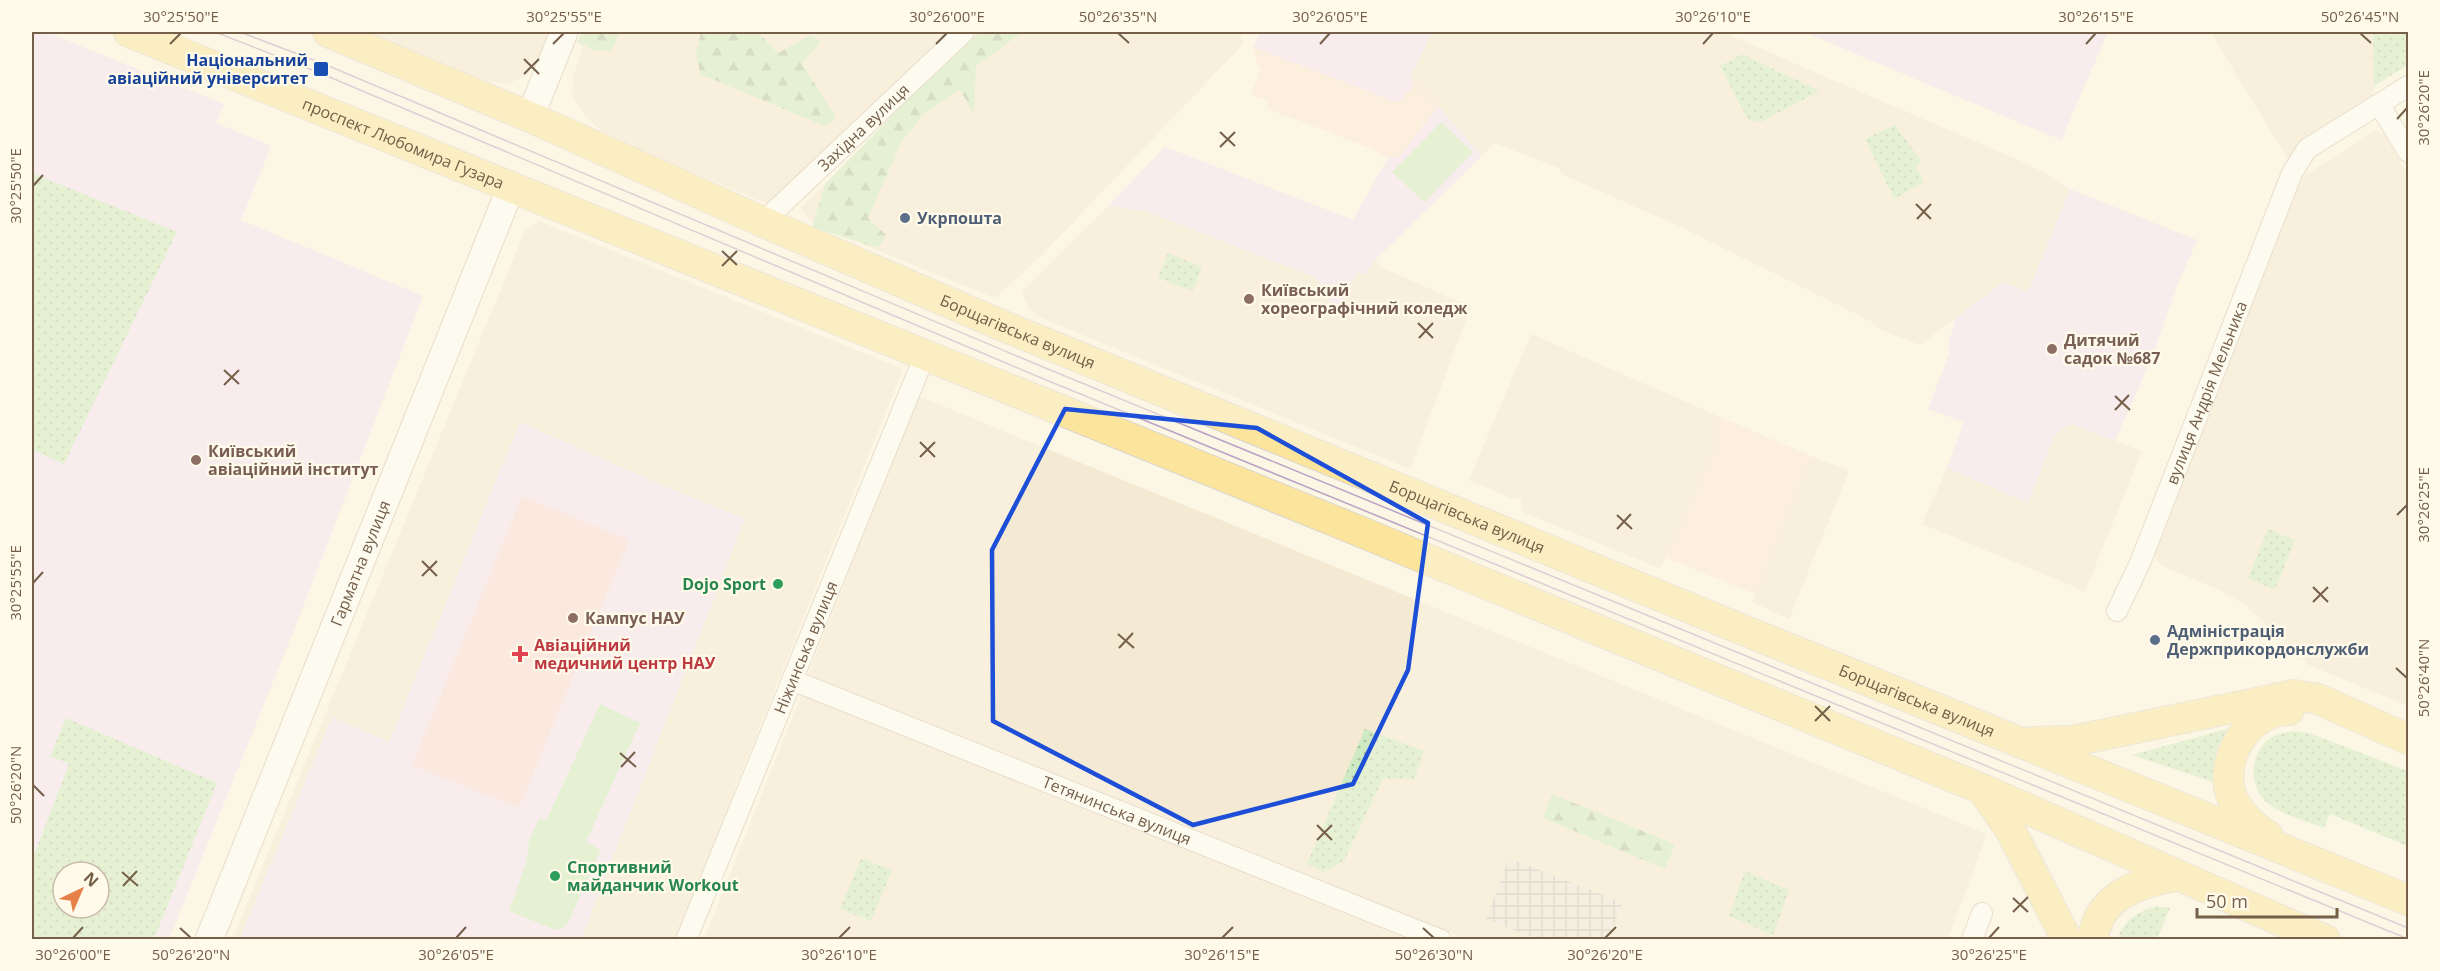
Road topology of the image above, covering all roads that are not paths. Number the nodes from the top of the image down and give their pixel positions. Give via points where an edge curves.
1 (129, 32) edge
2 (328, 32) edge
3 (564, 32) edge
4 (963, 32) edge
5 (2409, 86) edge
6 (2379, 104) junction
7 (530, 117) junction
8 (2409, 152) edge
9 (511, 187) junction
10 (764, 222) junction
11 (925, 354) junction
12 (2117, 611) dead end
13 (792, 680) junction
14 (2409, 739) edge
15 (2019, 742) junction
16 (2409, 752) edge
17 (1982, 789) junction
18 (2296, 855) junction
19 (2176, 876) junction
20 (2403, 898) edge
21 (1982, 913) dead end
22 (209, 939) edge
23 (686, 939) edge
24 (1442, 939) edge
25 (1972, 939) edge
26 (2067, 939) edge
27 (2093, 939) edge
28 (2325, 939) edge

1 - 9 main road, проспект Любомира Гузара
2 - 7 main road
3 - 7 main road
4 - 10 street, Західна вулиця
5 - 6 street, вулиця Андрія Мельника
6 - 8 street
6 - 12 street, вулиця Андрія Мельника via 2307,149 2292,173 2140,563
7 - 10 main road, Борщагівська вулиця
9 - 11 main road
9 - 22 main road, Гарматна вулиця
10 - 15 main road, Борщагівська вулиця via 1001,325
11 - 13 street, Ніжинська вулиця
11 - 17 main road
13 - 23 street, Ніжинська вулиця
13 - 24 street, Тетянинська вулиця
14 - 15 main road via 2318,699 2294,695 2073,741
15 - 18 main road, Борщагівська вулиця
16 - 18 main road via 2306,710 2284,710 2263,717 2246,730 2234,748 2229,769 2230,791 2239,811 2254,827
17 - 19 main road
17 - 26 main road via 2011,831
18 - 20 main road, Борщагівська вулиця
19 - 27 main road via 2133,886 2116,897 2099,916
19 - 28 main road
21 - 25 street

